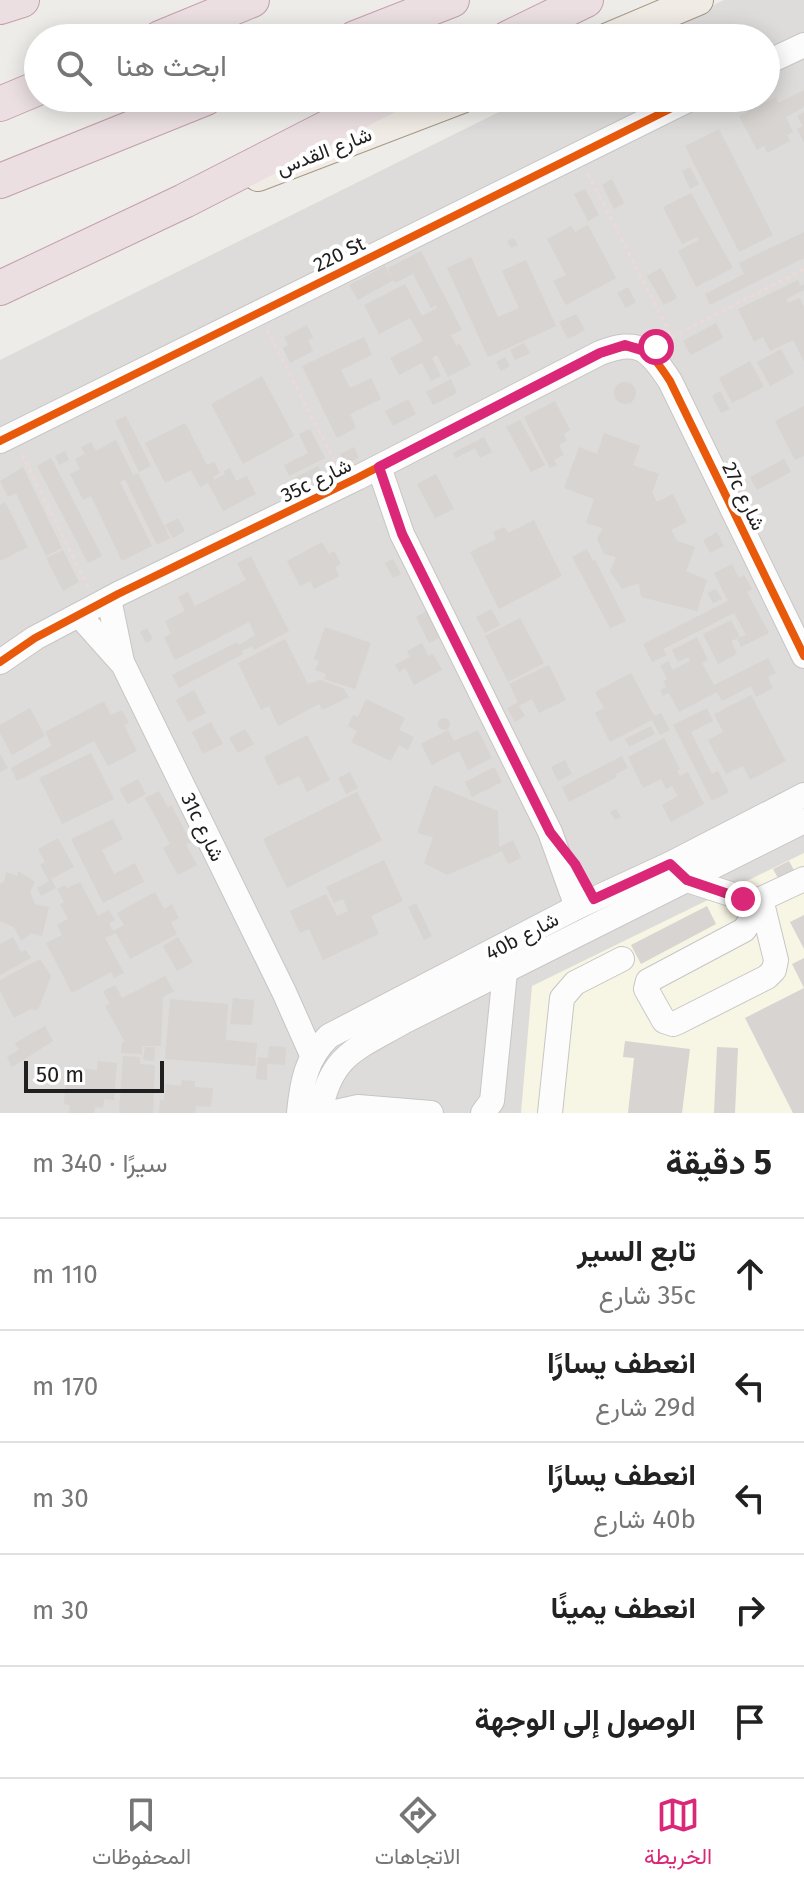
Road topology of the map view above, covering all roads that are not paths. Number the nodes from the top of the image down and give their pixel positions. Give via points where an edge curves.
1 (22, 0) edge
2 (252, 0) edge
3 (452, 0) edge
4 (586, 0) edge
5 (698, 0) edge
6 (0, 7) edge
7 (194, 24) edge
8 (391, 24) edge
9 (537, 24) edge
10 (641, 24) edge
11 (804, 45) edge
12 (780, 56) edge
13 (24, 94) edge
14 (0, 104) edge
15 (171, 112) edge
16 (358, 112) edge
17 (427, 112) edge
18 (663, 112) edge
19 (0, 181) edge
20 (184, 201) junction
21 (0, 288) edge
22 (651, 353) joint
23 (6, 438) edge
24 (361, 477) junction
25 (95, 606) junction
26 (804, 656) edge
27 (0, 662) edge
28 (122, 662) junction
29 (804, 795) edge
30 (804, 821) edge
31 (679, 872) junction
32 (804, 879) edge
33 (759, 900) junction
34 (600, 903) junction
35 (585, 931) junction
36 (622, 959) dead end
37 (505, 972) junction
38 (594, 973) junction
39 (284, 992) junction
40 (398, 1013) junction
41 (329, 1036) junction
42 (308, 1066) junction
43 (299, 1113) edge
44 (320, 1113) edge
45 (331, 1113) edge
46 (431, 1113) edge
47 (483, 1113) edge
48 (550, 1113) edge

1 - 6 highway
2 - 7 highway
3 - 8 highway
4 - 9 highway
5 - 10 main road
11 - 12 street
13 - 14 highway
15 - 19 highway
16 - 20 highway
17 - 20 main road, شارع القدس
18 - 23 street, 220 St
20 - 21 highway
22 - 24 street, 35c شارع via 625,345 600,353
22 - 26 street, 27c شارع via 674,389
24 - 25 street, 35c شارع
24 - 34 street via 402,534 550,832
25 - 27 street, 35c شارع
25 - 28 street, 31c شارع
25 - 28 street, 31c شارع
28 - 39 street, 31c شارع
29 - 31 street, 40b شارع
30 - 31 street
31 - 33 street via 743,899
31 - 34 street, 40b شارع
32 - 33 street
33 - 33 street via 744,930 648,981 646,989 664,1021 678,1022 774,970 776,960
34 - 35 street
34 - 40 street, 40b شارع
35 - 37 street
35 - 38 street
36 - 38 street
37 - 40 street
37 - 47 street via 492,1101
38 - 48 street via 569,987 562,998
39 - 41 street, 31c شارع
39 - 42 street, 31c شارع
40 - 41 street, 40b شارع
40 - 44 street via 342,1059 326,1085
41 - 42 street, 40b شارع
42 - 43 street
45 - 46 street via 358,1107

